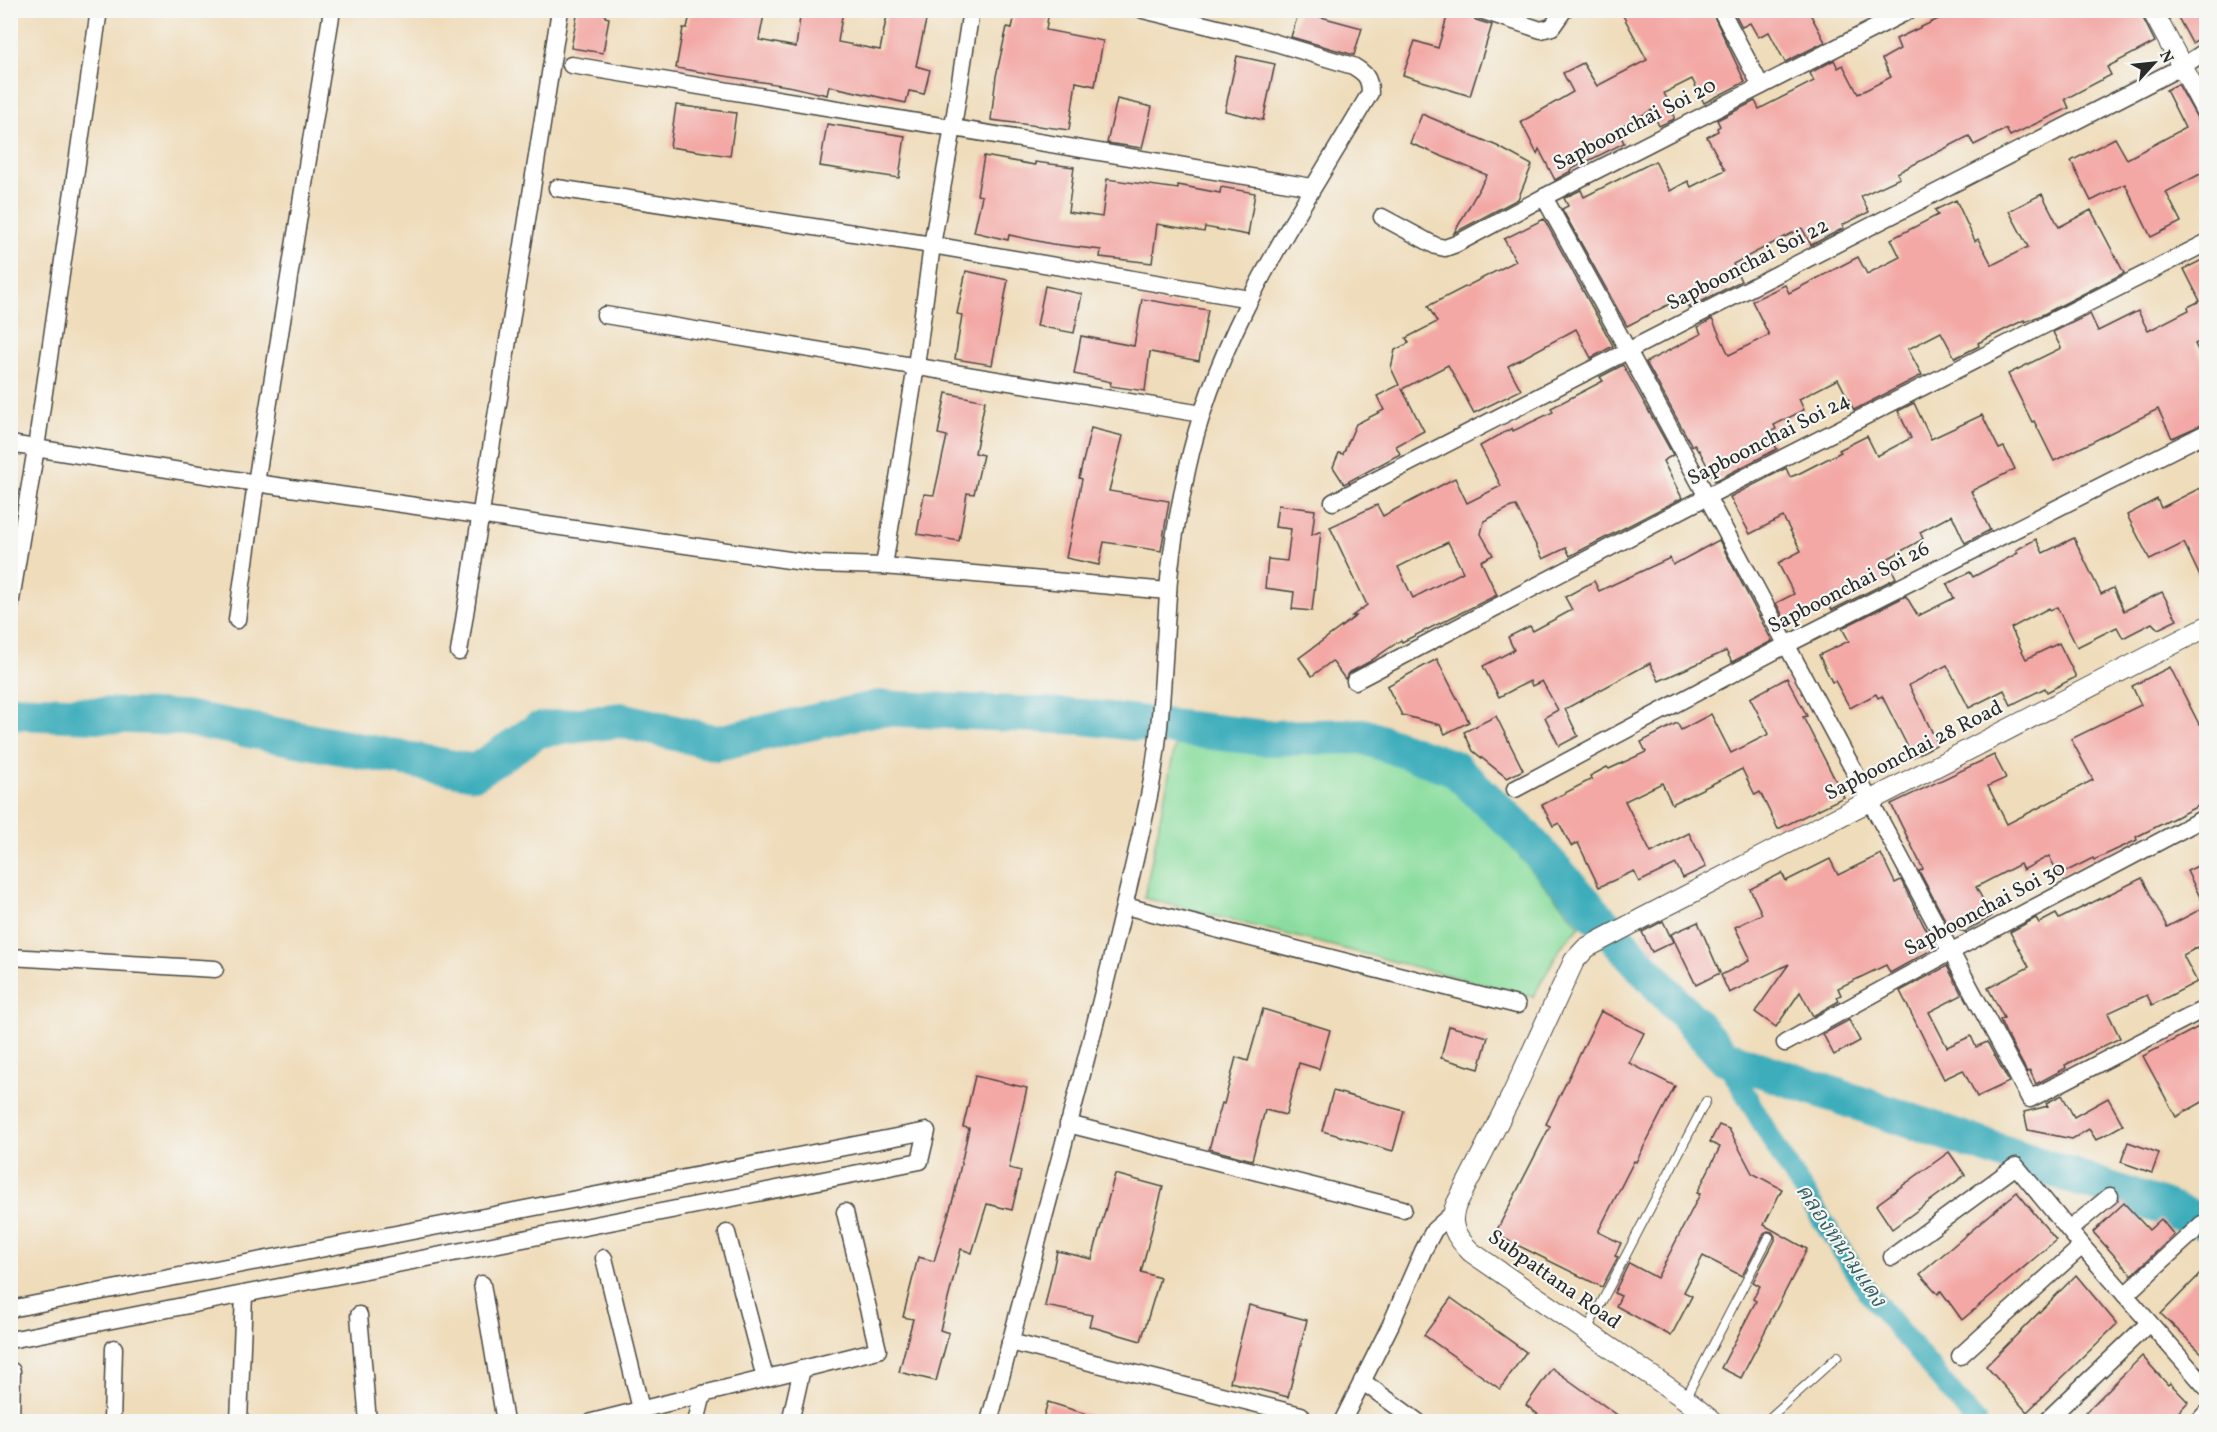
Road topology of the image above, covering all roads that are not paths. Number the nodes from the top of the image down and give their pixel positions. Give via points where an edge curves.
1 (99, 10) edge
2 (332, 10) edge
3 (560, 10) edge
4 (971, 10) edge
5 (1143, 10) edge
6 (1480, 10) edge
7 (1564, 10) edge
8 (1721, 10) edge
9 (1910, 10) edge
10 (2152, 10) edge
11 (2206, 51) edge
12 (571, 65) dead end
13 (2182, 66) junction
14 (1761, 86) junction
15 (2206, 111) edge
16 (953, 127) junction
17 (1312, 187) junction
18 (557, 188) dead end
19 (1544, 196) junction
20 (1382, 217) dead end
21 (2206, 243) edge
22 (932, 245) junction
23 (1250, 299) junction
24 (605, 315) dead end
25 (1629, 352) junction
26 (916, 366) junction
27 (1202, 414) junction
28 (2206, 433) edge
29 (10, 444) edge
30 (36, 448) junction
31 (256, 483) junction
32 (1708, 496) junction
33 (1333, 502) dead end
34 (481, 516) junction
35 (884, 566) junction
36 (1168, 591) junction
37 (10, 606) edge
38 (237, 620) dead end
39 (2206, 627) edge
40 (1786, 645) junction
41 (459, 652) dead end
42 (1355, 681) dead end
43 (1515, 789) dead end
44 (1869, 801) junction
45 (2206, 817) edge
46 (1125, 906) junction
47 (1950, 952) junction
48 (10, 957) edge
49 (215, 969) dead end
50 (1517, 1005) dead end
51 (2206, 1008) edge
52 (1785, 1043) dead end
53 (1706, 1101) dead end
54 (1068, 1124) junction
55 (2110, 1196) dead end
56 (1403, 1209) dead end
57 (845, 1212) dead end
58 (1452, 1214) junction
59 (2202, 1224) dead end
60 (2069, 1230) junction
61 (727, 1233) dead end
62 (1769, 1238) dead end
63 (2082, 1246) junction
64 (1892, 1257) dead end
65 (604, 1258) dead end
66 (482, 1284) dead end
67 (244, 1294) junction
68 (2125, 1296) junction
69 (10, 1309) edge
70 (359, 1315) dead end
71 (2149, 1323) junction
72 (1586, 1333) junction
73 (10, 1340) edge
74 (1010, 1342) junction
75 (114, 1348) dead end
76 (1838, 1356) dead end
77 (1960, 1356) dead end
78 (2201, 1368) edge
79 (802, 1369) junction
80 (12, 1371) dead end
81 (765, 1378) junction
82 (1362, 1381) junction
83 (2206, 1387) edge
84 (703, 1394) junction
85 (1685, 1400) junction
86 (641, 1409) junction
87 (2206, 1413) edge
88 (1300, 1416) dead end
89 (11, 1422) edge
90 (112, 1422) edge
91 (239, 1422) edge
92 (368, 1422) edge
93 (505, 1422) edge
94 (592, 1422) edge
95 (696, 1422) edge
96 (790, 1422) edge
97 (989, 1422) edge
98 (1341, 1422) edge
99 (1418, 1422) edge
100 (1713, 1422) edge
101 (1765, 1422) edge
102 (2045, 1422) edge
103 (2198, 1422) edge

1 - 30 street
2 - 31 street
3 - 34 street
4 - 16 street
5 - 17 street via 1258,38 1365,73 1370,93
6 - 7 street via 1541,30 1552,27
8 - 14 street
9 - 14 street, Sapboonchai Soi 20
10 - 13 street
11 - 13 street, Sapboonchai Soi 22
12 - 16 street
13 - 15 street
13 - 25 street, Sapboonchai Soi 22
14 - 19 street, Sapboonchai Soi 20
16 - 17 street
16 - 22 street
17 - 23 street
18 - 22 street
19 - 20 street, Sapboonchai Soi 20 via 1445,248
19 - 25 street
21 - 32 street, Sapboonchai Soi 24
22 - 23 street
22 - 26 street
23 - 27 street via 1230,338
24 - 26 street
25 - 32 street
25 - 33 street, Sapboonchai Soi 22
26 - 27 street
26 - 35 street
27 - 36 street via 1188,468
28 - 40 street, Sapboonchai Soi 26
29 - 30 street
30 - 31 street
30 - 37 street
31 - 34 street
31 - 38 street
32 - 40 street
32 - 42 street, Sapboonchai Soi 24
34 - 35 street via 817,564
34 - 41 street
35 - 36 street
36 - 46 street via 1156,757
39 - 44 street, Sapboonchai 28 Road
40 - 43 street, Sapboonchai Soi 26
40 - 44 street
44 - 47 street
44 - 58 street, Sapboonchai 28 Road via 1579,954
45 - 47 street, Sapboonchai Soi 30
46 - 50 street
46 - 54 street
47 - 51 street via 2030,1099
47 - 52 street, Sapboonchai Soi 30
48 - 49 street
53 - 72 lane
54 - 56 street
54 - 74 street
55 - 60 street
57 - 79 street via 878,1350
58 - 72 street, Subpattana Road via 1452,1227 1471,1252
58 - 82 street via 1434,1230
59 - 68 street
60 - 63 street
60 - 64 street via 2016,1166
61 - 81 street
62 - 85 lane
63 - 68 street
63 - 77 street
65 - 86 street
66 - 93 street
67 - 69 street via 920,1161 927,1131
67 - 73 street
67 - 91 street
68 - 71 street
70 - 92 street
71 - 78 street
71 - 102 street
72 - 85 street, Subpattana Road
74 - 88 street
74 - 97 street
75 - 90 street
76 - 101 lane
78 - 83 street
79 - 81 street
79 - 96 street
80 - 89 street
81 - 84 street
82 - 98 street
82 - 99 street
84 - 86 street
84 - 95 street
85 - 100 street, Subpattana Road
86 - 94 street
87 - 103 street

